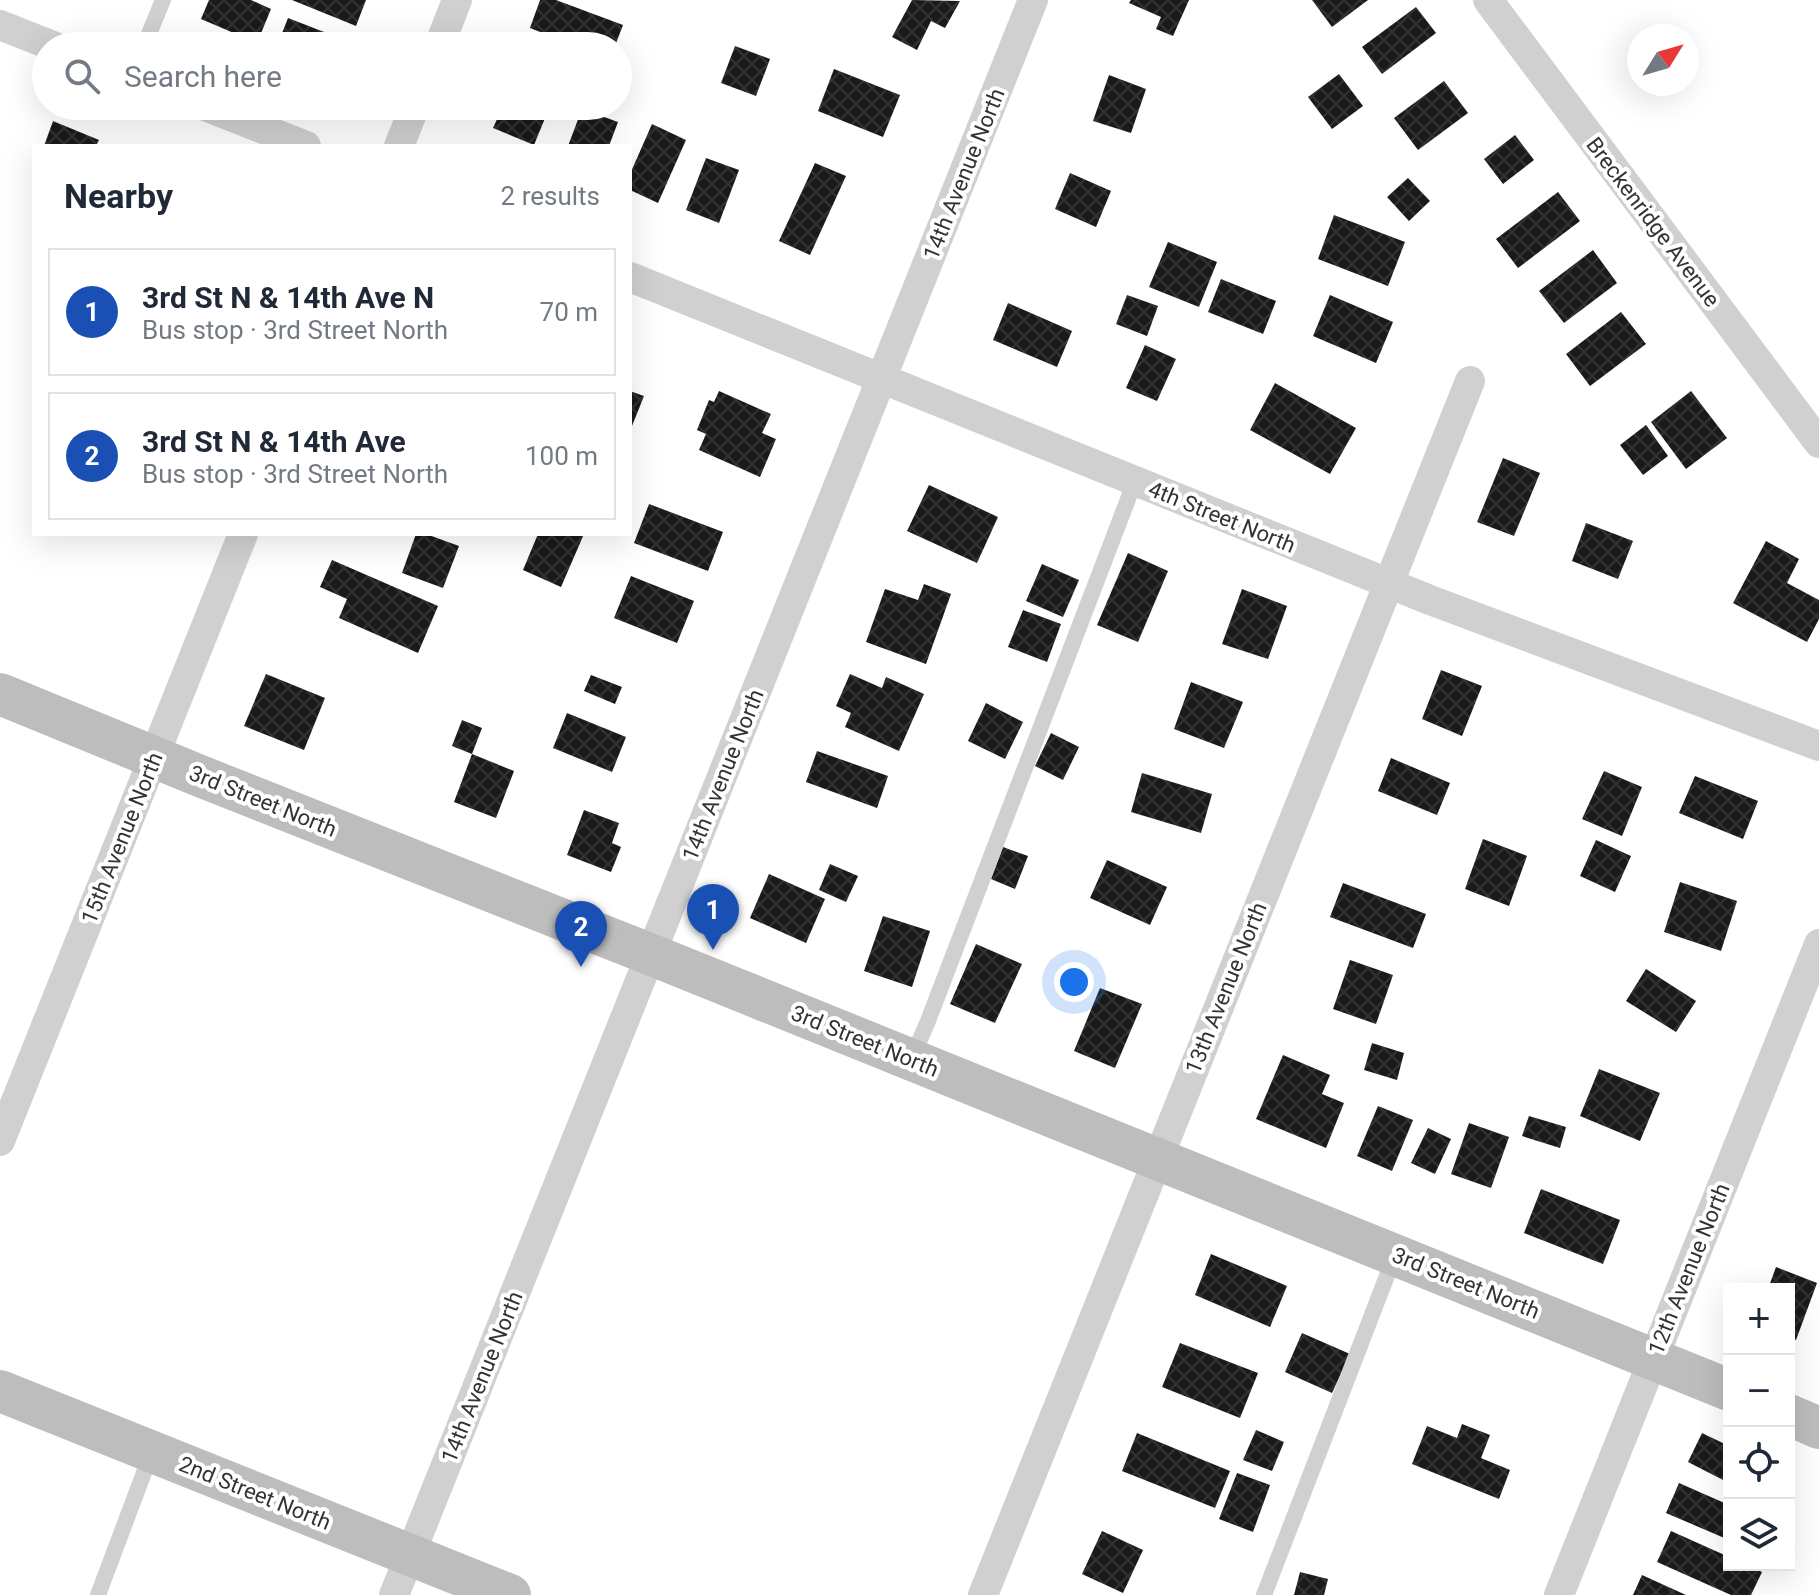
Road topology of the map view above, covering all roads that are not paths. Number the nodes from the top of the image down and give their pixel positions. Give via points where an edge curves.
1 (163, 0) edge
2 (457, 0) edge
3 (1033, 0) edge
4 (1488, 0) edge
5 (0, 25) edge
6 (150, 32) edge
7 (444, 32) edge
8 (32, 38) edge
9 (240, 120) edge
10 (409, 120) edge
11 (301, 144) edge
12 (400, 144) edge
13 (632, 278) edge
14 (881, 379) junction
15 (1470, 381) dead end
16 (1819, 443) edge
17 (1135, 481) junction
18 (242, 536) edge
19 (1389, 584) junction
20 (0, 694) edge
21 (1819, 746) edge
22 (155, 757) junction
23 (1819, 944) edge
24 (652, 955) junction
25 (911, 1060) junction
26 (3, 1125) edge
27 (1157, 1158) junction
28 (1395, 1254) junction
29 (1654, 1358) junction
30 (1723, 1387) edge
31 (0, 1391) edge
32 (1795, 1418) edge
33 (1819, 1428) edge
34 (151, 1452) junction
35 (410, 1555) junction
36 (98, 1595) edge
37 (394, 1595) edge
38 (510, 1595) edge
39 (983, 1595) edge
40 (1264, 1595) edge
41 (1559, 1595) edge

1 - 6 lane
2 - 7 street
3 - 14 street, 14th Avenue North
4 - 16 street, Breckenridge Avenue
5 - 8 street
9 - 11 street
10 - 12 street
13 - 14 street, 4th Street North
14 - 17 street, 4th Street North
14 - 24 street, 14th Avenue North
15 - 19 street, 13th Avenue North
17 - 19 street, 4th Street North
17 - 25 lane
18 - 22 street, 15th Avenue North
19 - 21 street, 4th Street North
19 - 27 street, 13th Avenue North
20 - 22 street, 3rd Street North
22 - 24 street, 3rd Street North
22 - 26 street, 15th Avenue North
23 - 29 street, 12th Avenue North
24 - 25 street, 3rd Street North
24 - 35 street, 14th Avenue North
25 - 27 street, 3rd Street North
27 - 28 street, 3rd Street North
27 - 39 street, 13th Avenue North
28 - 29 street, 3rd Street North
28 - 40 lane
29 - 30 street, 3rd Street North
29 - 41 street, 12th Avenue North
31 - 34 street, 2nd Street North
32 - 33 street
34 - 35 street, 2nd Street North
34 - 36 lane
35 - 37 street, 14th Avenue North
35 - 38 street, 2nd Street North

